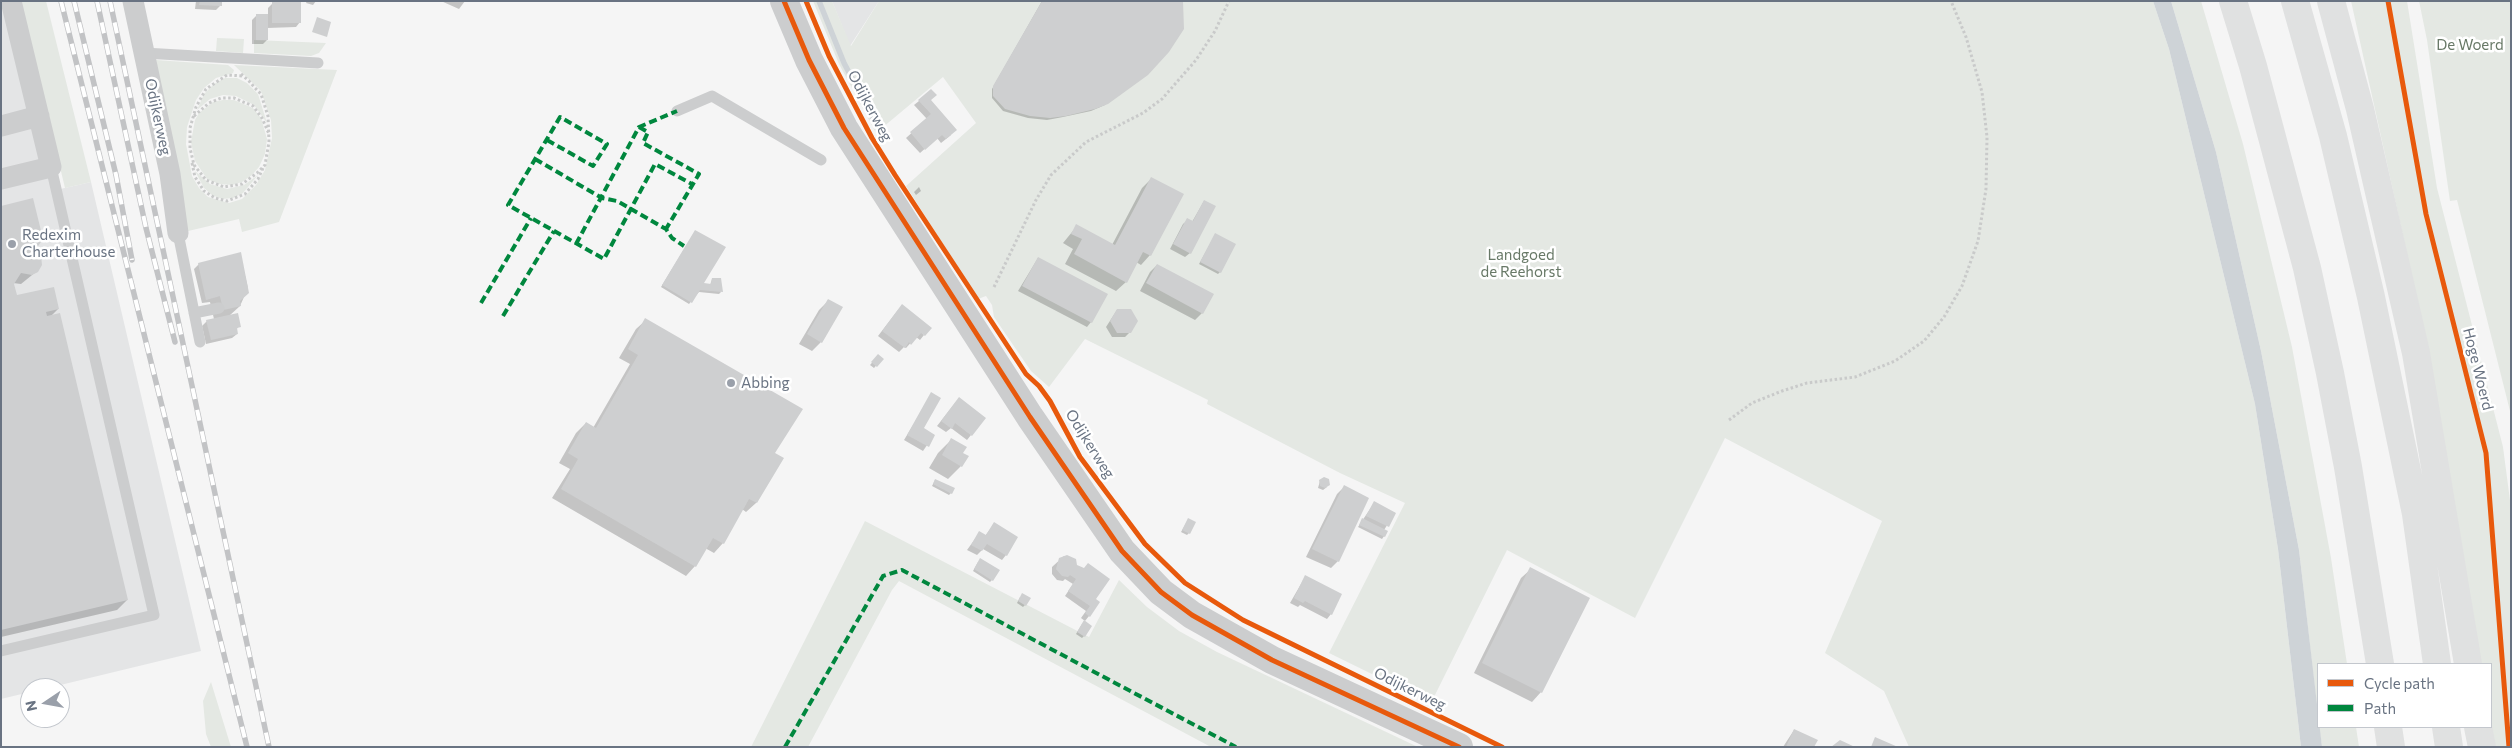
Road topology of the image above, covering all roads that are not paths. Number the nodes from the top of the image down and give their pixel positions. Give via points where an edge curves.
1 (12, 1) edge
2 (133, 1) edge
3 (784, 1) edge
4 (2233, 1) edge
5 (2295, 1) edge
6 (2331, 1) edge
7 (144, 53) junction
8 (318, 63) dead end
9 (678, 111) dead end
10 (39, 116) junction
11 (1, 126) edge
12 (821, 160) dead end
13 (51, 167) junction
14 (1, 179) edge
15 (178, 233) joint
16 (219, 308) dead end
17 (194, 313) junction
18 (200, 342) dead end
19 (1, 652) edge
20 (2380, 663) edge
21 (2437, 663) edge
22 (2468, 663) edge
23 (2388, 728) edge
24 (2446, 728) edge
25 (2478, 728) edge
26 (1459, 747) edge
27 (2391, 747) edge
28 (2449, 747) edge
29 (2482, 747) edge

1 - 10 street
2 - 7 street, Odijkerweg
3 - 26 street, Odijkerweg via 809,60 844,128 1122,552 1161,592 1192,615 1272,660
4 - 20 highway via 2320,325 2348,467
5 - 21 highway via 2333,136 2371,297 2416,514
6 - 22 highway via 2360,109 2416,353
7 - 8 lane
7 - 15 street, Odijkerweg via 170,174
9 - 12 lane via 712,96
10 - 11 street
10 - 13 street
13 - 14 street
13 - 19 lane via 154,615
15 - 17 lane
16 - 17 lane
17 - 18 lane
23 - 27 highway
24 - 28 highway
25 - 29 highway

